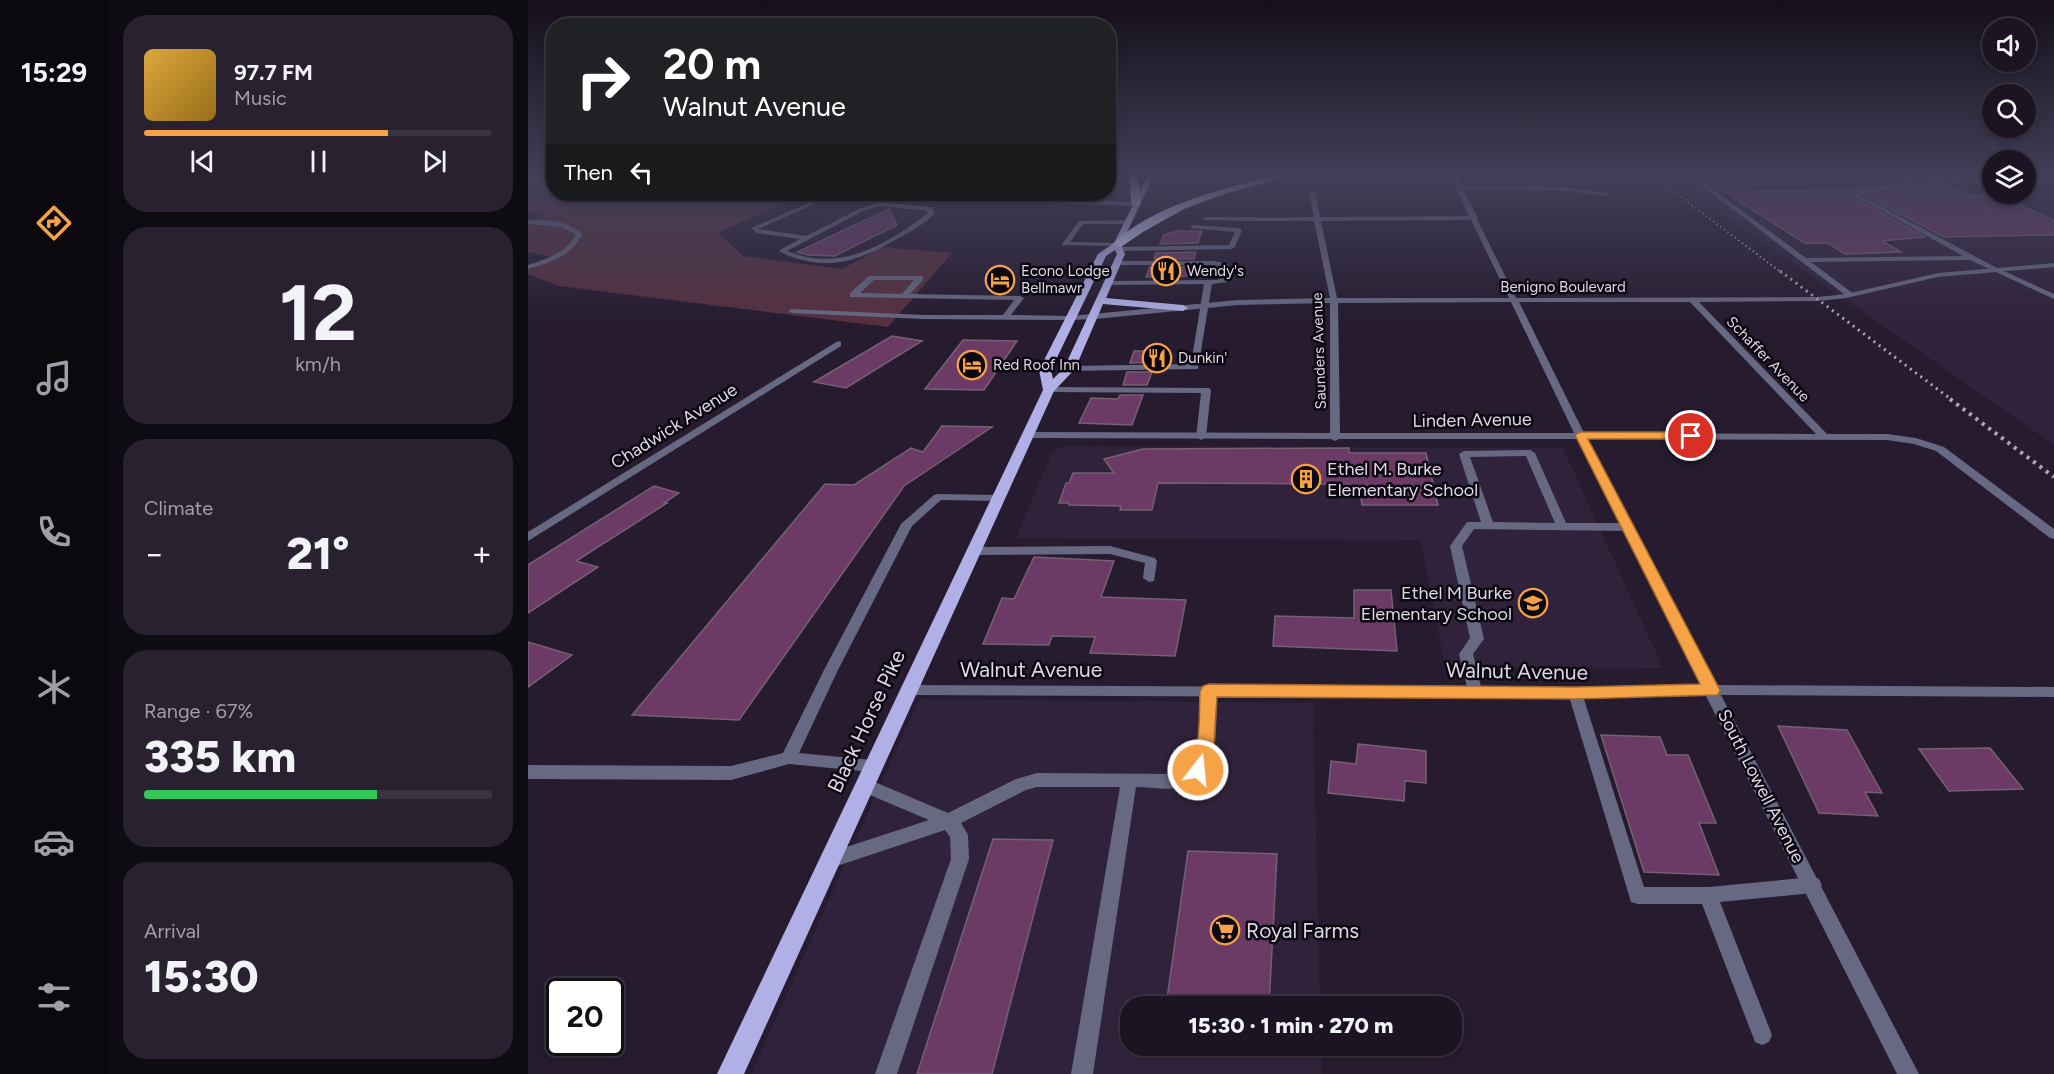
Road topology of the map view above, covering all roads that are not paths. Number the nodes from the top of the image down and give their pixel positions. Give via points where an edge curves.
1 (558, 225) edge
2 (761, 225) edge
3 (832, 225) edge
4 (912, 225) edge
5 (1075, 225) edge
6 (1126, 225) edge
7 (1144, 225) edge
8 (1318, 225) edge
9 (1478, 225) edge
10 (1758, 225) edge
11 (1911, 225) edge
12 (1193, 227) dead end
13 (808, 238) junction
14 (1118, 247) junction
15 (1972, 258) junction
16 (1805, 260) junction
17 (1117, 263) junction
18 (1143, 263) junction
19 (2054, 264) edge
20 (528, 267) edge
21 (1992, 269) junction
22 (1110, 283) junction
23 (1133, 283) junction
24 (1208, 283) junction
25 (2054, 285) edge
26 (2031, 287) junction
27 (1851, 295) junction
28 (904, 296) junction
29 (2054, 297) edge
30 (1693, 300) junction
31 (1101, 301) junction
32 (1334, 301) junction
33 (1514, 301) junction
34 (1203, 306) junction
35 (1183, 308) junction
36 (792, 311) dead end
37 (1094, 317) junction
38 (1006, 318) junction
39 (1071, 318) junction
40 (838, 344) dead end
41 (1069, 369) junction
42 (1049, 390) junction
43 (1028, 435) junction
44 (1580, 435) junction
45 (1824, 436) junction
46 (1201, 437) junction
47 (1335, 438) junction
48 (998, 498) junction
49 (1488, 525) junction
50 (1562, 526) junction
51 (1628, 527) junction
52 (2054, 535) edge
53 (528, 537) edge
54 (974, 551) junction
55 (1149, 578) dead end
56 (908, 690) junction
57 (1712, 690) junction
58 (1209, 691) junction
59 (1475, 691) junction
60 (2054, 692) edge
61 (1575, 693) junction
62 (789, 758) junction
63 (872, 766) junction
64 (528, 772) edge
65 (1129, 780) junction
66 (864, 785) junction
67 (949, 821) junction
68 (831, 860) junction
69 (1813, 885) junction
70 (1708, 895) junction
71 (1762, 1035) dead end
72 (730, 1074) edge
73 (886, 1074) edge
74 (1082, 1074) edge
75 (1908, 1074) edge

1 - 20 street via 575,229 579,234 577,242
2 - 13 street via 754,228
3 - 13 street
4 - 13 street via 855,258 840,261 806,259 782,251
5 - 14 street via 1065,244
6 - 14 main road, Black Horse Pike
7 - 14 highway
8 - 32 street, Saunders Avenue
9 - 33 street, South Lowell Avenue
10 - 16 street
11 - 15 street
12 - 14 street via 1239,230 1232,247
14 - 17 main road, Black Horse Pike via 1122,254
14 - 39 main road, Black Horse Pike via 1102,254
15 - 16 street
15 - 21 street
16 - 27 street
17 - 18 street
17 - 22 main road, Black Horse Pike
18 - 23 street
18 - 24 street via 1226,266 1224,280
19 - 21 street, Benigno Boulevard
21 - 26 street
21 - 27 street, Benigno Boulevard via 1938,275
22 - 23 street
22 - 31 main road, Black Horse Pike
23 - 24 street
24 - 34 street
25 - 26 street
26 - 29 street
27 - 30 street, Benigno Boulevard
28 - 28 street via 863,295 853,295 872,278 920,278
28 - 38 street via 1020,298
30 - 33 street, Benigno Boulevard
30 - 45 street, Schaffer Avenue
31 - 35 main road
31 - 37 main road, Black Horse Pike
32 - 33 street, Benigno Boulevard
32 - 34 street, Benigno Boulevard
32 - 47 street, Saunders Avenue
33 - 44 street, South Lowell Avenue
34 - 35 street, Benigno Boulevard
34 - 41 street via 1195,367 1191,369
35 - 37 street, Benigno Boulevard
36 - 38 street, Benigno Boulevard
37 - 39 street, Benigno Boulevard
37 - 41 main road, Black Horse Pike
38 - 39 street, Benigno Boulevard
39 - 42 main road, Black Horse Pike via 1045,370
40 - 53 street, Chadwick Avenue
41 - 42 main road, Black Horse Pike
42 - 43 main road, Black Horse Pike
42 - 46 street via 1206,390
43 - 46 street, Linden Avenue
43 - 48 main road, Black Horse Pike
44 - 45 street, Linden Avenue
44 - 47 street, Linden Avenue
44 - 51 street, South Lowell Avenue
45 - 52 street, Linden Avenue via 1887,437 1940,449
46 - 47 street, Linden Avenue
48 - 54 main road, Black Horse Pike
48 - 62 street via 938,497 907,524
49 - 50 street
49 - 50 street via 1464,454 1530,453
49 - 59 street via 1471,525 1456,546 1477,639 1466,654
50 - 51 street
51 - 57 street, South Lowell Avenue
54 - 55 street via 1110,550 1151,561
54 - 56 main road, Black Horse Pike
56 - 58 street, Walnut Avenue
56 - 63 main road, Black Horse Pike
57 - 60 street, Walnut Avenue
57 - 61 street, Walnut Avenue
57 - 69 street, South Lowell Avenue
58 - 59 street, Walnut Avenue
58 - 65 street via 1206,744 1198,770 1179,781
59 - 61 street, Walnut Avenue
61 - 70 street via 1638,896
62 - 63 street
62 - 64 street via 731,773
63 - 66 main road, Black Horse Pike
65 - 67 street via 1037,780
65 - 74 street
66 - 67 street
66 - 68 main road, Black Horse Pike
67 - 68 street
67 - 73 street via 959,835 960,859
68 - 72 main road, Black Horse Pike
69 - 70 street
69 - 75 street, South Lowell Avenue
70 - 71 street

